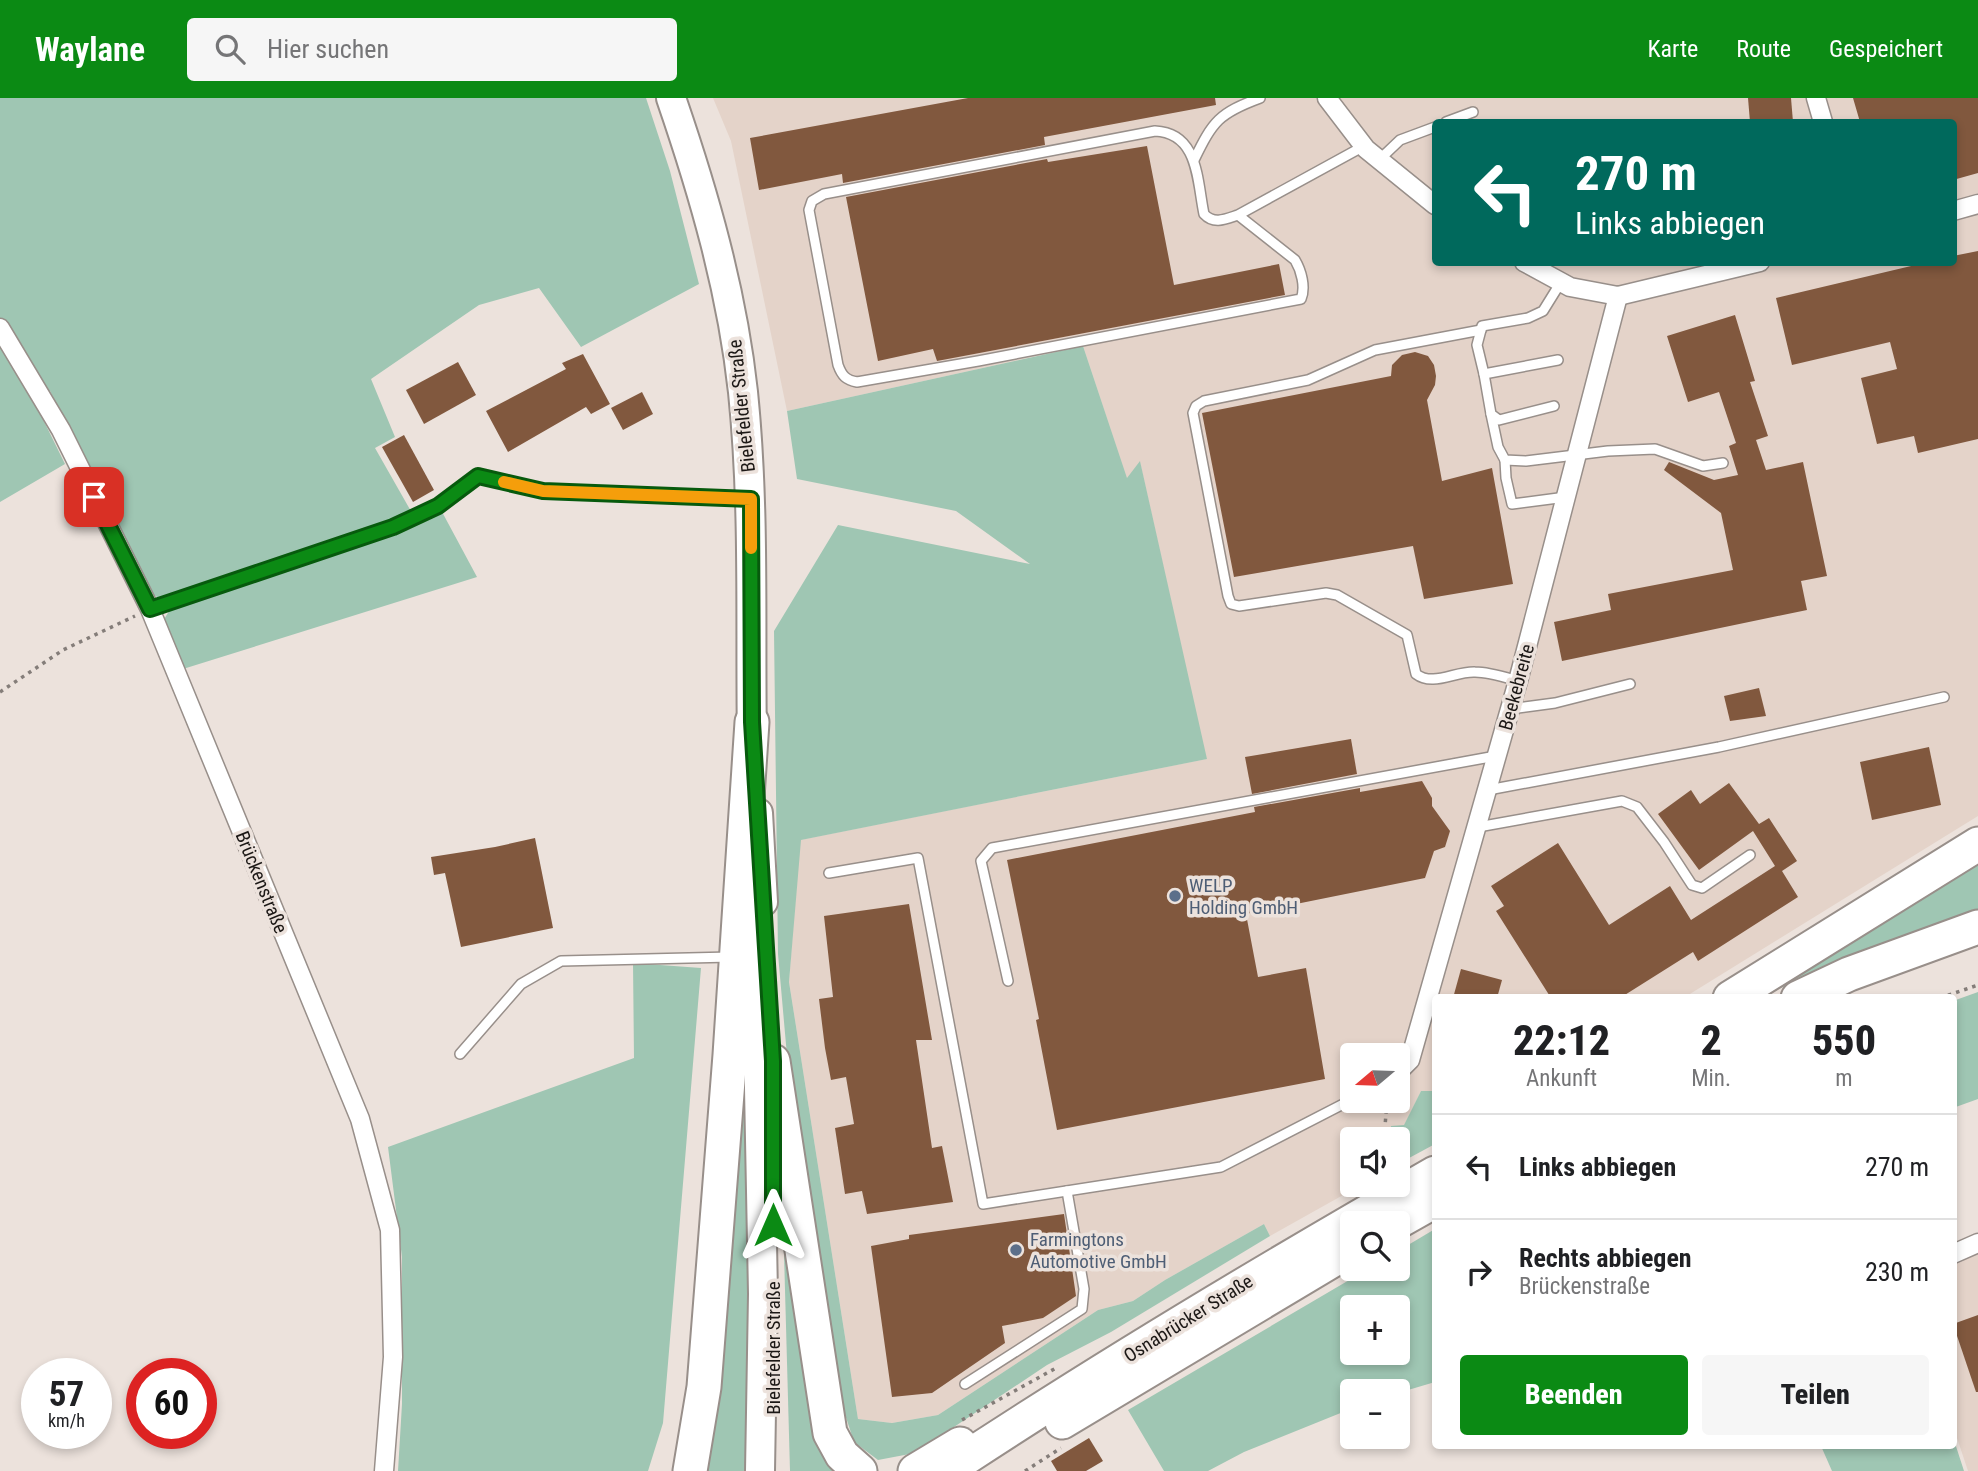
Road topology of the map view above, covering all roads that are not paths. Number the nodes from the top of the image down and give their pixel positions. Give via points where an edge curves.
1 (671, 98) edge
2 (1261, 98) edge
3 (1327, 98) edge
4 (1816, 98) edge
5 (1473, 112) dead end
6 (1454, 119) edge
7 (1822, 119) edge
8 (1432, 128) edge
9 (1364, 146) junction
10 (1194, 160) junction
11 (1380, 160) junction
12 (1432, 203) edge
13 (1978, 204) edge
14 (1957, 210) edge
15 (1238, 215) junction
16 (1531, 266) edge
17 (1743, 266) edge
18 (1561, 282) junction
19 (1619, 296) junction
20 (0, 328) edge
21 (1480, 330) junction
22 (1558, 360) dead end
23 (1484, 374) junction
24 (1554, 406) dead end
25 (1491, 414) junction
26 (1577, 455) junction
27 (1505, 460) junction
28 (1723, 463) dead end
29 (1566, 497) junction
30 (751, 499) junction
31 (150, 609) junction
32 (1518, 681) junction
33 (1630, 684) dead end
34 (1944, 697) dead end
35 (1510, 709) junction
36 (752, 722) junction
37 (1497, 756) junction
38 (1488, 790) junction
39 (1478, 827) junction
40 (1978, 844) edge
41 (1750, 855) dead end
42 (829, 873) dead end
43 (1978, 927) edge
44 (1978, 947) edge
45 (736, 956) junction
46 (1007, 981) dead end
47 (1736, 994) edge
48 (1806, 994) edge
49 (1855, 994) edge
50 (460, 1054) dead end
51 (1410, 1060) edge
52 (773, 1061) junction
53 (1340, 1106) edge
54 (1432, 1175) edge
55 (1068, 1191) junction
56 (1432, 1203) edge
57 (1410, 1215) edge
58 (1978, 1243) edge
59 (1957, 1252) edge
60 (1340, 1256) edge
61 (965, 1384) dead end
62 (1000, 1435) junction
63 (988, 1470) edge
64 (384, 1471) edge
65 (690, 1471) edge
66 (760, 1471) edge
67 (773, 1471) edge
68 (860, 1471) edge
69 (915, 1471) edge
70 (946, 1471) edge

1 - 30 main road, Bielefelder Straße via 699,179 726,282 743,391
2 - 10 lane via 1219,118
3 - 9 street
4 - 7 street
5 - 6 lane
8 - 11 lane via 1400,140
9 - 11 street
9 - 15 lane
10 - 15 lane via 1205,214 1217,221
10 - 15 lane via 1182,141 1155,131 817,197 809,210 841,373 857,382 1301,299 1303,287 1295,260
11 - 12 street
13 - 14 street
16 - 18 street
17 - 19 street
18 - 19 street
18 - 21 lane via 1543,311
19 - 26 street, Beekebreite
20 - 31 street, Brückenstraße via 61,430
21 - 23 lane via 1477,345
21 - 32 lane via 1374,350 1308,380 1204,401 1193,413 1231,604 1336,595 1407,635 1416,674 1423,679 1472,671
22 - 23 lane
23 - 25 lane
24 - 25 lane via 1499,420
25 - 27 lane
26 - 27 lane
26 - 28 lane via 1655,449 1703,466
26 - 29 street, Beekebreite
27 - 29 lane via 1512,504
29 - 32 street, Beekebreite
30 - 31 lane via 543,491 478,476 438,506 393,527
30 - 36 main road, Bielefelder Straße
31 - 64 street, Brückenstraße via 360,1119 384,1205 390,1230 393,1357
32 - 35 street, Beekebreite
33 - 35 lane
34 - 38 lane via 1719,747
35 - 37 street, Beekebreite
36 - 45 highway
36 - 52 main road, Bielefelder Straße
36 - 66 main road, Bielefelder Straße via 763,1294
37 - 38 street, Beekebreite
37 - 46 lane via 992,848 981,861
38 - 39 street, Beekebreite
39 - 41 lane via 1622,801 1637,807 1692,885 1702,888
39 - 51 street, Beekebreite
40 - 47 highway
42 - 55 lane via 918,858 983,1204
43 - 48 highway
44 - 49 highway
45 - 50 lane via 561,961 521,984
45 - 65 highway via 704,1387
52 - 67 main road, Bielefelder Straße
52 - 68 highway via 830,1433 842,1455
53 - 55 lane via 1221,1167
54 - 62 highway, Osnabrücker Straße via 1265,1270
55 - 61 lane via 1084,1289 1082,1309
56 - 57 highway
58 - 59 street
60 - 63 highway, Osnabrücker Straße
62 - 69 highway via 959,1445
62 - 70 highway, Osnabrücker Straße

